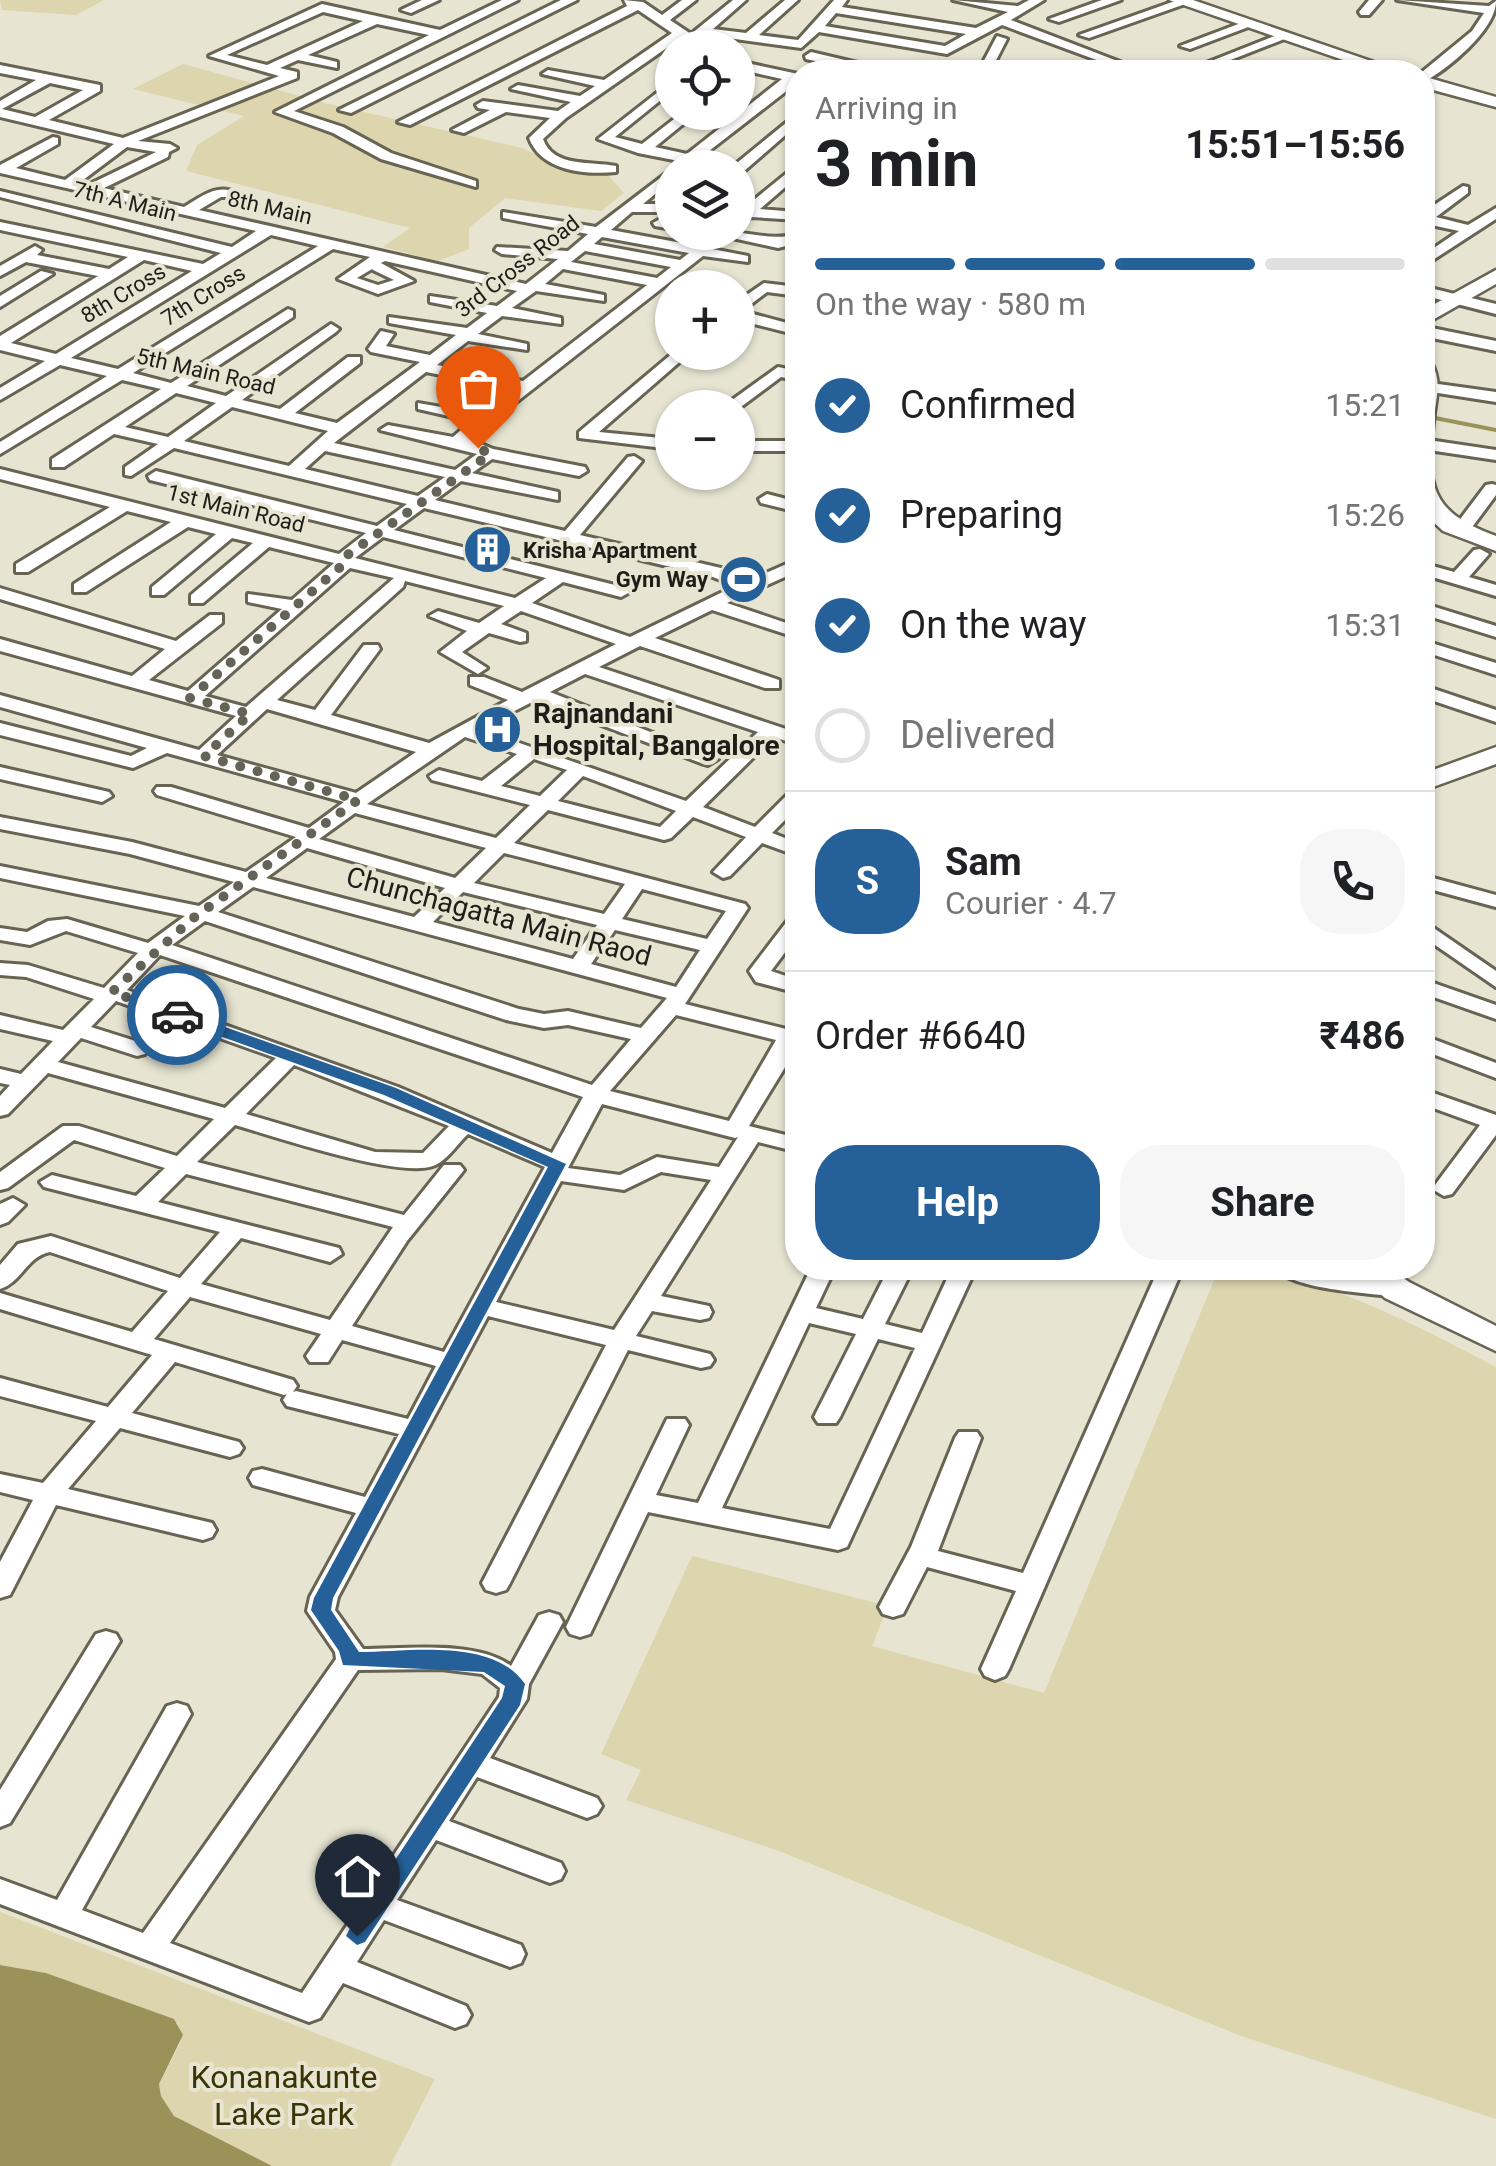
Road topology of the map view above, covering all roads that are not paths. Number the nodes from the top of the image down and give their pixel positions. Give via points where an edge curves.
1 (366, 0) edge
2 (434, 0) edge
3 (512, 0) edge
4 (571, 0) edge
5 (614, 0) edge
6 (690, 0) edge
7 (740, 0) edge
8 (792, 0) edge
9 (869, 0) edge
10 (958, 0) edge
11 (1038, 0) edge
12 (1114, 0) edge
13 (1376, 0) edge
14 (1404, 0) edge
15 (1179, 1) edge
16 (837, 4) edge
17 (640, 6) junction
18 (349, 7) dead end
19 (1494, 8) edge
20 (407, 10) dead end
21 (1020, 10) junction
22 (1365, 12) dead end
23 (1055, 19) dead end
24 (377, 20) junction
25 (661, 20) junction
26 (1001, 21) junction
27 (1245, 26) junction
28 (817, 28) junction
29 (679, 30) edge
30 (704, 30) edge
31 (755, 32) edge
32 (978, 32) junction
33 (440, 34) junction
34 (1085, 35) dead end
35 (1282, 38) junction
36 (755, 39) edge
37 (1001, 39) dead end
38 (1186, 46) dead end
39 (806, 50) junction
40 (296, 56) junction
41 (860, 56) dead end
42 (655, 59) edge
43 (839, 60) edge
44 (990, 60) edge
45 (1107, 60) edge
46 (1222, 60) edge
47 (1354, 60) edge
48 (332, 65) dead end
49 (0, 69) edge
50 (268, 69) junction
51 (364, 69) junction
52 (1435, 69) edge
53 (755, 72) edge
54 (548, 74) dead end
55 (785, 77) edge
56 (47, 78) junction
57 (410, 79) junction
58 (429, 83) dead end
59 (607, 84) junction
60 (1435, 84) edge
61 (448, 86) dead end
62 (785, 86) edge
63 (518, 89) dead end
64 (467, 90) junction
65 (0, 92) edge
66 (20, 95) junction
67 (655, 98) edge
68 (583, 100) junction
69 (1496, 102) edge
70 (483, 105) dead end
71 (203, 109) junction
72 (0, 110) edge
73 (346, 110) dead end
74 (500, 114) junction
75 (561, 115) junction
76 (234, 116) dead end
77 (40, 120) junction
78 (404, 122) dead end
79 (785, 128) edge
80 (546, 129) junction
81 (459, 130) dead end
82 (669, 130) edge
83 (126, 141) junction
84 (53, 142) dead end
85 (643, 150) junction
86 (702, 150) edge
87 (655, 154) edge
88 (755, 154) edge
89 (611, 169) dead end
90 (2, 170) edge
91 (785, 179) edge
92 (68, 184) junction
93 (471, 184) dead end
94 (655, 187) edge
95 (91, 189) junction
96 (1463, 190) dead end
97 (5, 194) dead end
98 (232, 194) dead end
99 (755, 204) edge
100 (628, 208) junction
101 (655, 208) edge
102 (1435, 210) edge
103 (186, 211) junction
104 (1496, 212) edge
105 (508, 215) dead end
106 (755, 215) edge
107 (785, 216) edge
108 (755, 218) edge
109 (1435, 221) edge
110 (785, 224) edge
111 (2, 228) edge
112 (269, 230) junction
113 (1471, 230) junction
114 (597, 232) junction
115 (57, 236) junction
116 (755, 240) edge
117 (785, 242) edge
118 (329, 244) junction
119 (235, 252) junction
120 (701, 252) junction
121 (142, 255) junction
122 (1435, 255) edge
123 (24, 257) junction
124 (564, 258) junction
125 (743, 259) dead end
126 (683, 264) junction
127 (206, 270) junction
128 (676, 270) edge
129 (0, 272) edge
130 (46, 274) dead end
131 (111, 274) junction
132 (1496, 276) edge
133 (655, 282) edge
134 (531, 287) junction
135 (655, 287) edge
136 (785, 290) edge
137 (1435, 293) edge
138 (755, 296) edge
139 (435, 298) dead end
140 (600, 298) dead end
141 (1456, 299) junction
142 (0, 302) edge
143 (1496, 309) edge
144 (500, 310) junction
145 (1435, 312) edge
146 (288, 314) dead end
147 (755, 317) edge
148 (556, 321) dead end
149 (785, 327) edge
150 (330, 329) dead end
151 (467, 334) junction
152 (1435, 334) edge
153 (0, 344) edge
154 (522, 346) dead end
155 (1496, 346) edge
156 (58, 359) junction
157 (354, 360) dead end
158 (428, 363) junction
159 (663, 370) edge
160 (785, 373) edge
161 (120, 374) junction
162 (524, 386) junction
163 (180, 388) junction
164 (754, 390) edge
165 (0, 394) edge
166 (1496, 397) edge
167 (232, 400) junction
168 (1435, 401) edge
169 (424, 406) dead end
170 (285, 413) junction
171 (483, 420) junction
172 (115, 428) junction
173 (340, 429) junction
174 (388, 430) dead end
175 (174, 442) junction
176 (655, 442) edge
177 (464, 444) junction
178 (785, 444) edge
179 (322, 445) junction
180 (755, 445) edge
181 (1435, 446) edge
182 (0, 449) edge
183 (490, 454) junction
184 (1496, 455) edge
185 (634, 461) dead end
186 (58, 463) dead end
187 (294, 470) junction
188 (131, 471) dead end
189 (579, 471) dead end
190 (0, 474) edge
191 (460, 475) junction
192 (156, 476) dead end
193 (1492, 488) dead end
194 (552, 496) dead end
195 (767, 499) dead end
196 (423, 501) junction
197 (785, 504) edge
198 (124, 506) junction
199 (1435, 516) edge
200 (185, 521) junction
201 (380, 530) junction
202 (1461, 530) junction
203 (228, 532) junction
204 (568, 537) junction
205 (265, 542) junction
206 (1488, 549) edge
207 (346, 562) junction
208 (22, 568) dead end
209 (785, 570) edge
210 (1435, 572) edge
211 (560, 576) junction
212 (771, 576) junction
213 (1456, 579) junction
214 (785, 580) edge
215 (397, 584) dead end
216 (750, 586) junction
217 (80, 588) dead end
218 (158, 591) dead end
219 (621, 592) dead end
220 (1496, 592) edge
221 (0, 593) edge
222 (254, 598) dead end
223 (196, 599) dead end
224 (708, 603) junction
225 (520, 605) junction
226 (294, 606) junction
227 (1435, 612) edge
228 (438, 616) dead end
229 (216, 619) dead end
230 (485, 628) junction
231 (785, 629) edge
232 (1496, 632) edge
233 (520, 637) dead end
234 (635, 641) junction
235 (0, 645) edge
236 (180, 648) junction
237 (1435, 648) edge
238 (372, 650) dead end
239 (1491, 662) edge
240 (584, 668) junction
241 (134, 684) junction
242 (772, 684) dead end
243 (1435, 695) edge
244 (529, 696) junction
245 (190, 698) junction
246 (0, 702) edge
247 (258, 708) junction
248 (371, 712) dead end
249 (1496, 716) edge
250 (319, 718) junction
251 (354, 728) junction
252 (0, 729) edge
253 (463, 730) junction
254 (770, 731) junction
255 (785, 735) edge
256 (166, 746) junction
257 (431, 750) junction
258 (530, 752) junction
259 (204, 756) junction
260 (1496, 756) edge
261 (708, 758) dead end
262 (580, 768) junction
263 (0, 773) edge
264 (1435, 775) edge
265 (440, 776) dead end
266 (486, 788) junction
267 (164, 791) dead end
268 (102, 796) dead end
269 (354, 803) junction
270 (543, 804) junction
271 (785, 808) edge
272 (689, 810) junction
273 (0, 822) edge
274 (760, 836) junction
275 (308, 838) junction
276 (785, 845) edge
277 (498, 847) junction
278 (0, 872) edge
279 (723, 872) dead end
280 (638, 880) junction
281 (248, 881) junction
282 (1435, 884) edge
283 (458, 885) junction
284 (1496, 901) edge
285 (200, 913) junction
286 (420, 924) junction
287 (609, 924) junction
288 (0, 934) edge
289 (1435, 936) edge
290 (785, 937) edge
291 (712, 947) junction
292 (154, 949) junction
293 (0, 969) edge
294 (577, 969) junction
295 (1496, 981) edge
296 (785, 983) edge
297 (1435, 990) edge
298 (110, 994) junction
299 (676, 1001) junction
300 (1496, 1012) edge
301 (0, 1022) edge
302 (72, 1034) junction
303 (785, 1035) edge
304 (648, 1036) junction
305 (1435, 1047) edge
306 (137, 1049) dead end
307 (785, 1053) edge
308 (290, 1056) junction
309 (45, 1065) junction
310 (1496, 1071) edge
311 (0, 1076) edge
312 (28, 1082) junction
313 (596, 1094) junction
314 (1435, 1106) edge
315 (0, 1109) edge
316 (225, 1116) junction
317 (1495, 1123) edge
318 (464, 1124) junction
319 (743, 1133) junction
320 (785, 1142) edge
321 (180, 1165) junction
322 (556, 1168) junction
323 (452, 1170) dead end
324 (725, 1175) junction
325 (52, 1182) dead end
326 (0, 1183) edge
327 (1444, 1189) dead end
328 (141, 1205) junction
329 (411, 1224) junction
330 (236, 1229) junction
331 (330, 1254) dead end
332 (817, 1280) edge
333 (896, 1280) edge
334 (959, 1280) edge
335 (1166, 1280) edge
336 (1396, 1281) edge
337 (1, 1283) edge
338 (183, 1288) junction
339 (644, 1302) junction
340 (481, 1306) junction
341 (700, 1312) dead end
342 (800, 1313) junction
343 (334, 1329) junction
344 (870, 1329) junction
345 (1496, 1329) edge
346 (621, 1339) junction
347 (1496, 1340) edge
348 (137, 1342) junction
349 (930, 1343) junction
350 (170, 1352) junction
351 (319, 1356) dead end
352 (701, 1360) dead end
353 (451, 1362) junction
354 (0, 1387) edge
355 (111, 1416) junction
356 (827, 1416) dead end
357 (676, 1426) dead end
358 (414, 1429) junction
359 (968, 1438) dead end
360 (230, 1448) dead end
361 (262, 1478) dead end
362 (0, 1483) edge
363 (49, 1494) junction
364 (638, 1501) junction
365 (371, 1508) junction
366 (706, 1511) junction
367 (203, 1530) dead end
368 (924, 1547) junction
369 (496, 1583) dead end
370 (1033, 1586) junction
371 (0, 1588) edge
372 (893, 1608) dead end
373 (548, 1622) dead end
374 (580, 1627) dead end
375 (106, 1641) dead end
376 (350, 1660) junction
377 (995, 1669) dead end
378 (515, 1684) junction
379 (177, 1714) dead end
380 (469, 1762) junction
381 (587, 1806) dead end
382 (0, 1815) edge
383 (428, 1826) junction
384 (550, 1871) dead end
385 (0, 1891) edge
386 (377, 1904) junction
387 (63, 1916) junction
388 (151, 1946) junction
389 (510, 1954) dead end
390 (337, 1967) junction
391 (455, 2015) dead end

1 - 18 street
2 - 20 street
3 - 33 street
4 - 57 street
5 - 17 street
6 - 25 street
7 - 30 street
8 - 31 street
9 - 26 street
10 - 21 street
11 - 21 street
12 - 23 street
13 - 22 street
14 - 19 street
15 - 27 main road
15 - 34 street
16 - 28 street
16 - 32 street
17 - 25 street
17 - 64 street
19 - 52 street via 1476,34
21 - 26 street
24 - 33 street
24 - 40 street
24 - 50 street via 318,8 215,56
25 - 29 street
26 - 32 street
26 - 45 street
27 - 35 main road
27 - 38 street
28 - 32 street via 946,50
28 - 39 street
33 - 51 street
35 - 46 street
35 - 47 main road
36 - 39 street
37 - 44 street
39 - 41 street
39 - 43 street
40 - 48 street
40 - 50 street
42 - 59 street
49 - 56 street
50 - 71 street via 292,75
51 - 57 street
51 - 93 street via 282,112
53 - 55 street
54 - 59 street
56 - 66 street
56 - 77 street via 95,88
57 - 58 street
57 - 73 street
59 - 68 street
60 - 69 main road
61 - 64 street
62 - 86 street
63 - 68 street
64 - 78 street
65 - 66 street
66 - 72 street
67 - 85 street via 604,136
68 - 75 street
70 - 74 street
71 - 76 street
71 - 83 street
72 - 77 street
74 - 75 street
74 - 80 street
74 - 81 street
75 - 80 street
77 - 83 street
79 - 88 street
80 - 89 street via 536,138 548,160
82 - 85 street
83 - 92 street
83 - 95 street via 164,155
84 - 90 street
85 - 87 street
90 - 92 street, 8th Main
91 - 99 street
92 - 95 street, 8th Main
94 - 100 street, 3rd Cross Road
95 - 103 street, 8th Main
96 - 102 street
97 - 119 street, 7th A Main
98 - 103 street via 218,193
100 - 101 street
100 - 114 street, 3rd Cross Road
103 - 112 street, 8th Main
104 - 113 street
105 - 114 street
106 - 107 street
108 - 110 street
109 - 113 street
111 - 115 street
112 - 118 street, 8th Main
112 - 119 street, 8th Cross
113 - 122 street
114 - 120 street
114 - 124 street, 3rd Cross Road
115 - 121 street
115 - 123 street
116 - 117 street
118 - 134 street, 8th Main via 375,260
118 - 161 street, 7th Cross
119 - 127 street, 8th Cross
120 - 125 street
120 - 126 street
121 - 127 street
121 - 131 street
123 - 129 street
123 - 131 street
124 - 124 street via 495,254
124 - 126 street
124 - 133 street
124 - 134 street, 3rd Cross Road
126 - 128 street
127 - 156 street, 8th Cross
130 - 142 street
131 - 153 street
132 - 141 main road
134 - 140 street, 8th Main
134 - 144 street, 3rd Cross Road
135 - 162 street
136 - 138 street via 764,287
137 - 141 street
139 - 144 street
141 - 143 street
141 - 145 main road
144 - 148 street
144 - 151 street, 3rd Cross Road
146 - 163 street
147 - 149 street
150 - 167 street
151 - 154 street
151 - 158 street, 3rd Cross Road
151 - 158 street via 390,327 376,350
152 - 155 street
153 - 156 street, 5th Main Road
156 - 161 street, 5th Main Road
156 - 165 street, 8th Cross
157 - 170 street
158 - 162 street
158 - 173 street, 3rd Cross Road
159 - 176 street via 585,435
160 - 164 street
161 - 163 street, 5th Main Road
161 - 182 street, 7th Cross
162 - 171 street
163 - 167 street, 5th Main Road
163 - 172 street
166 - 168 street
167 - 170 street, 5th Main Road
167 - 175 street
169 - 171 street
170 - 173 street, 5th Main Road
171 - 177 street via 460,438
172 - 175 street
172 - 186 street
173 - 179 street
174 - 177 street
175 - 187 street
175 - 188 street
177 - 183 street
178 - 180 street
179 - 187 street
179 - 191 street
181 - 184 street
183 - 189 street
183 - 191 street
185 - 204 street
187 - 196 street
190 - 198 street, 1st Main Road
191 - 194 street
191 - 196 street
192 - 201 street
193 - 202 street
195 - 197 street
196 - 201 street
196 - 204 street
198 - 200 street, 1st Main Road
198 - 208 street
199 - 202 main road
200 - 203 street, 1st Main Road
200 - 217 street
201 - 207 street
201 - 211 street
202 - 206 main road
203 - 205 street, 1st Main Road
203 - 218 street
204 - 216 street
205 - 207 street, 1st Main Road
205 - 223 street
206 - 213 street
207 - 225 street, 1st Main Road
207 - 226 street
209 - 212 street
210 - 213 street
211 - 219 street
211 - 225 street
212 - 214 street
212 - 216 street
213 - 220 street
215 - 247 street
216 - 224 street
221 - 236 street
222 - 226 street
224 - 231 street
224 - 234 street
225 - 230 street
225 - 234 street, 1st Main Road
226 - 245 street
227 - 232 street
228 - 230 street
229 - 236 street
230 - 233 street
230 - 244 street via 448,654 477,675
234 - 240 street
234 - 242 street, 1st Main Road
235 - 241 street
236 - 241 street
237 - 239 street
238 - 250 street
240 - 244 street
240 - 254 street
241 - 245 street
243 - 249 street
244 - 253 street
244 - 261 street
245 - 247 street
246 - 256 street
247 - 250 street
247 - 259 street
248 - 251 street
250 - 251 street
251 - 257 street
252 - 256 street via 133,762
253 - 257 street
253 - 258 street
254 - 255 street
254 - 272 street
256 - 259 street
257 - 269 street
258 - 262 street
258 - 266 street
259 - 269 street
260 - 264 main road
262 - 270 street
262 - 272 street
263 - 268 street
265 - 266 street
266 - 270 street
267 - 275 street
269 - 275 street
269 - 277 street
270 - 272 street via 664,834
270 - 277 street
271 - 274 street
272 - 274 street
273 - 281 street, Chunchagatta Main Raod via 132,848
274 - 276 street
274 - 279 street
275 - 281 street
275 - 283 street
277 - 280 street
277 - 283 street
278 - 285 street
280 - 287 street
280 - 291 street via 738,908
281 - 285 street
281 - 286 street, Chunchagatta Main Raod
282 - 284 street
283 - 286 street
283 - 287 street
285 - 292 street
285 - 304 street via 514,1015 568,1018
286 - 294 street, Chunchagatta Main Raod
287 - 291 street
287 - 294 street
288 - 292 street via 30,939 67,925
289 - 295 street
290 - 296 street via 760,971
291 - 299 street
292 - 298 street
292 - 313 street
293 - 298 street
294 - 299 street, Chunchagatta Main Raod
297 - 300 street
298 - 302 street
298 - 308 street
299 - 303 street, Chunchagatta Main Raod
299 - 304 street
301 - 302 street
302 - 306 street
302 - 309 street
304 - 313 street
305 - 310 street
307 - 319 street
308 - 316 street
308 - 318 street
309 - 312 street
309 - 316 street
311 - 312 street
312 - 315 street
313 - 319 street
313 - 322 street
314 - 317 street
316 - 318 street via 422,1163
316 - 321 street
317 - 327 street
318 - 322 street
319 - 320 street
319 - 324 street
321 - 326 street via 71,1131
321 - 328 street
321 - 329 street
322 - 324 street via 624,1184 650,1166 669,1163
322 - 340 street
323 - 329 street
324 - 339 street
325 - 328 street
328 - 330 street
329 - 343 street
330 - 331 street
330 - 338 street
332 - 342 street
333 - 344 street
334 - 349 street
335 - 370 street
336 - 345 main road
336 - 347 main road
337 - 338 street via 27,1249 42,1243
337 - 348 street
338 - 343 street
338 - 348 street
339 - 341 street
339 - 346 street
340 - 346 street
340 - 353 street
342 - 344 street
342 - 366 street
343 - 351 street
343 - 353 street
344 - 349 street
344 - 356 street
346 - 352 street
346 - 369 street
348 - 350 street
349 - 366 street via 838,1540
350 - 355 street
350 - 358 street
353 - 358 street
354 - 355 street
355 - 360 street
355 - 363 street
357 - 364 street
358 - 365 street
359 - 368 street
361 - 365 street
362 - 363 street
363 - 367 street
363 - 371 street
364 - 366 street
364 - 374 street
365 - 376 street via 321,1610
368 - 370 street via 937,1562
368 - 372 street
370 - 377 street
373 - 378 street
375 - 382 street
376 - 378 street via 489,1664
376 - 388 street
378 - 380 street via 512,1700
379 - 387 street
380 - 381 street
380 - 383 street
383 - 384 street
383 - 386 street
385 - 387 street
386 - 389 street
386 - 390 street
387 - 388 street
388 - 390 street via 305,2010
390 - 391 street

